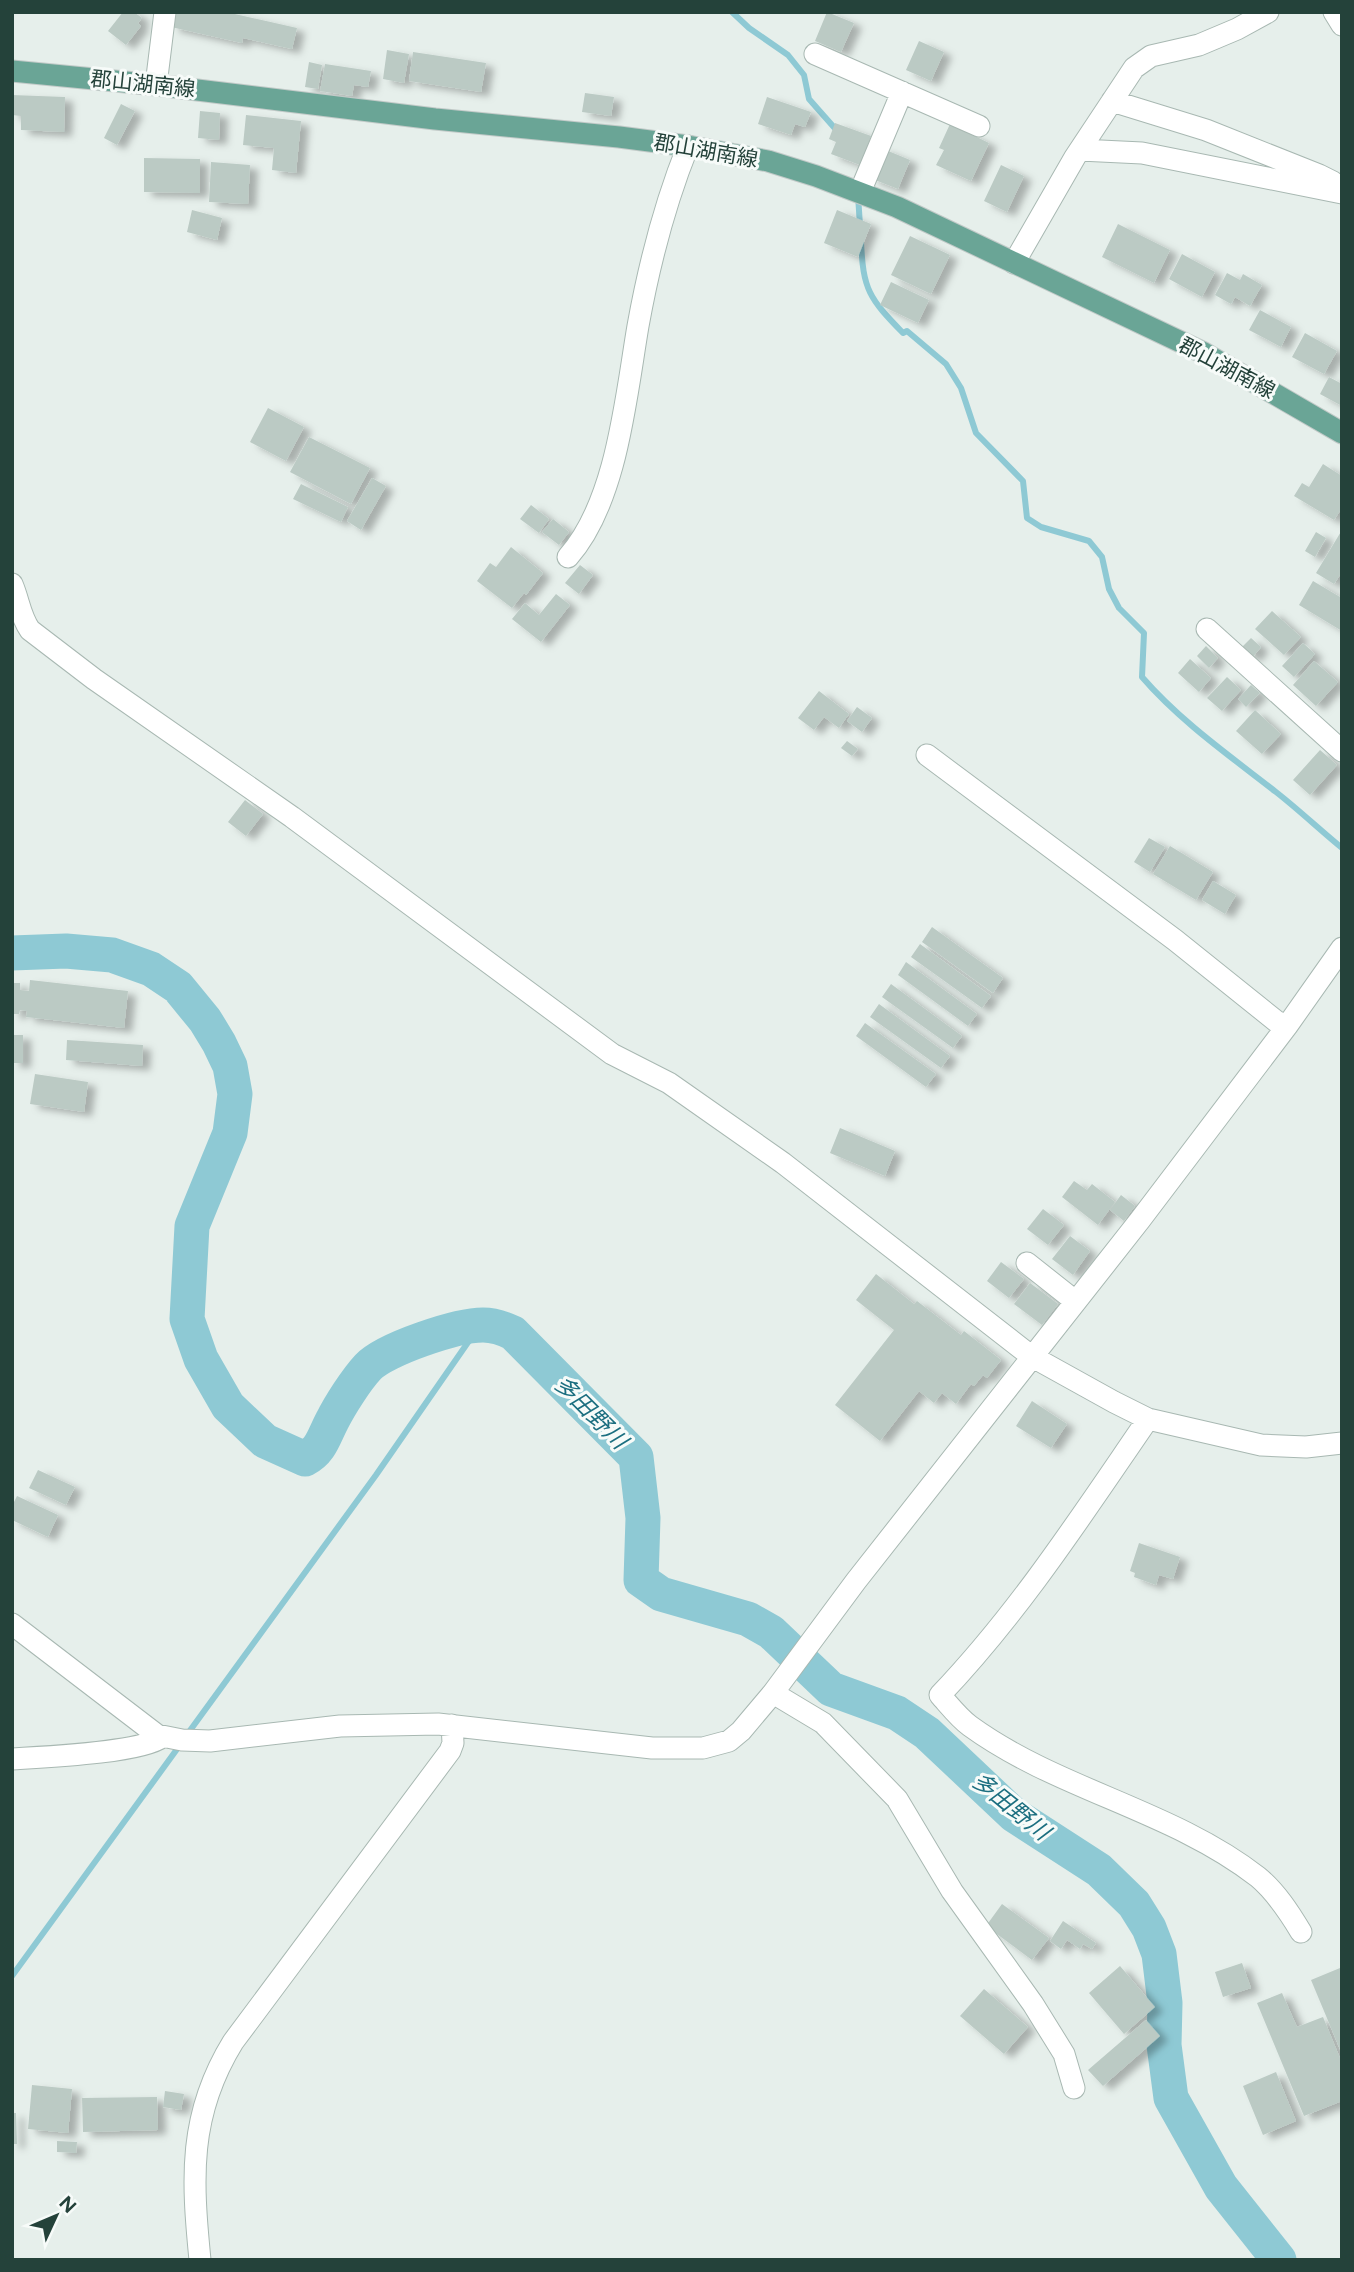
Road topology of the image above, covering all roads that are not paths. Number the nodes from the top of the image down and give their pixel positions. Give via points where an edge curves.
1 (164, 12) edge
2 (1268, 12) edge
3 (1334, 12) edge
4 (1342, 25) edge
5 (815, 54) dead end
6 (12, 71) edge
7 (156, 85) junction
8 (902, 92) junction
9 (1112, 101) junction
10 (979, 126) dead end
11 (688, 146) junction
12 (1080, 150) junction
13 (1342, 191) edge
14 (860, 192) junction
15 (1014, 262) junction
16 (1342, 433) edge
17 (568, 557) dead end
18 (12, 584) edge
19 (18, 620) edge
20 (1207, 629) dead end
21 (1342, 751) edge
22 (927, 755) dead end
23 (1342, 948) edge
24 (1287, 1026) junction
25 (1027, 1263) dead end
26 (1076, 1301) junction
27 (1031, 1356) junction
28 (1148, 1419) junction
29 (1342, 1443) edge
30 (12, 1625) edge
31 (774, 1693) junction
32 (452, 1725) junction
33 (162, 1737) junction
34 (12, 1759) edge
35 (1301, 1931) dead end
36 (1074, 2088) dead end
37 (200, 2260) edge

1 - 7 street
2 - 9 street via 1199,45 1151,56 1135,68
3 - 4 street
5 - 8 street
6 - 7 main road, 郡山湖南線
7 - 11 main road, 郡山湖南線
8 - 10 street
8 - 14 street
9 - 12 street
9 - 13 street via 1320,175
11 - 14 main road, 郡山湖南線 via 768,161
11 - 17 street via 654,251 628,403 609,473 590,529
12 - 13 street via 1142,153
12 - 15 street
14 - 15 main road, 郡山湖南線
15 - 16 main road, 郡山湖南線 via 1204,354
18 - 19 street via 20,601
19 - 27 street via 612,1054 669,1083 783,1163
20 - 21 street
22 - 24 street
23 - 24 street
24 - 26 street
25 - 26 street
26 - 27 street
27 - 28 street
27 - 31 street
28 - 29 street via 1261,1445
28 - 35 street via 1010,1617 940,1695 968,1725 1032,1764 1202,1840 1259,1878
30 - 33 street
31 - 32 street via 729,1741 703,1748 652,1748
31 - 36 street via 823,1723 897,1799 952,1891 1065,2054
32 - 33 street via 340,1726 210,1741
32 - 37 street via 450,1751 217,2068 204,2105 196,2158 194,2208
33 - 34 street via 134,1746

